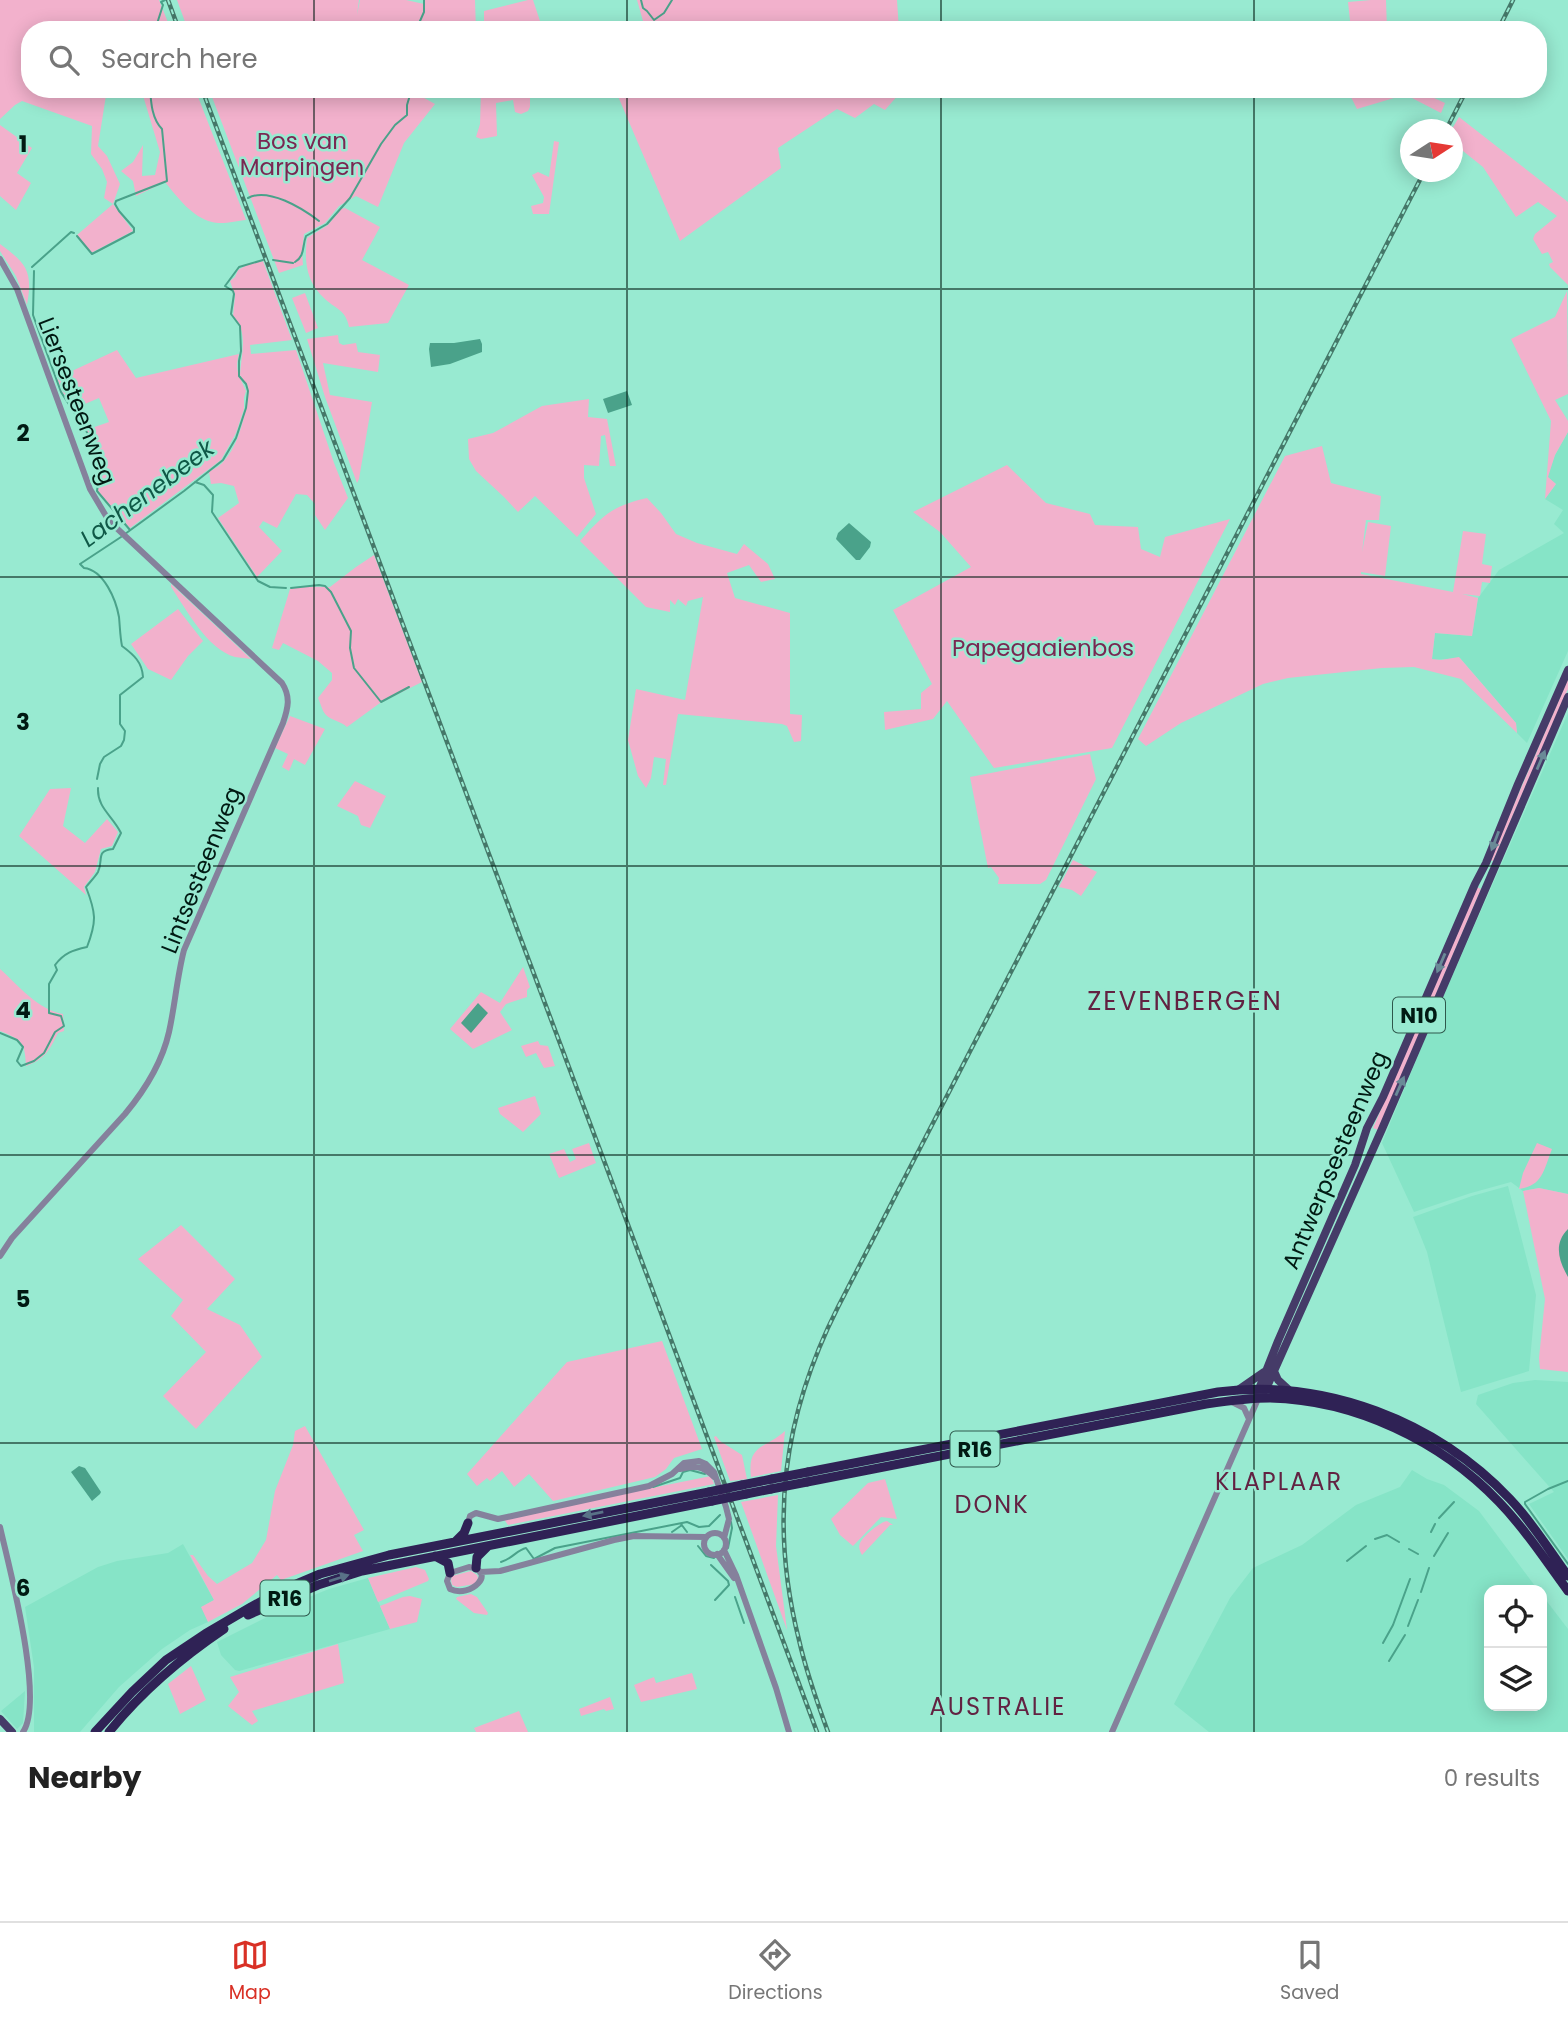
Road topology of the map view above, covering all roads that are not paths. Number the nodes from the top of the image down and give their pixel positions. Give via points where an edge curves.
1 (0, 258) edge
2 (262, 663) joint
3 (1568, 670) edge
4 (1568, 697) edge
5 (1367, 1128) junction
6 (1379, 1134) junction
7 (1331, 1230) junction
8 (0, 1256) edge
9 (1270, 1370) junction
10 (1238, 1390) junction
11 (1290, 1391) junction
12 (1261, 1392) junction
13 (1226, 1401) junction
14 (1249, 1419) junction
15 (678, 1470) junction
16 (807, 1477) junction
17 (717, 1480) junction
18 (728, 1515) junction
19 (468, 1523) junction
20 (0, 1527) edge
21 (716, 1533) junction
22 (681, 1537) junction
23 (706, 1537) junction
24 (724, 1538) junction
25 (485, 1541) junction
26 (455, 1542) junction
27 (705, 1546) junction
28 (720, 1552) junction
29 (435, 1556) junction
30 (450, 1573) junction
31 (480, 1573) junction
32 (1568, 1576) edge
33 (1568, 1591) edge
34 (215, 1629) junction
35 (191, 1652) junction
36 (0, 1719) edge
37 (26, 1730) edge
38 (12, 1732) edge
39 (95, 1732) edge
40 (107, 1732) edge
41 (115, 1732) edge
42 (789, 1732) edge
43 (1112, 1732) edge

1 - 2 street, Liersesteenweg via 17,289 75,453 99,506
2 - 8 street, Lintsesteenweg via 286,690 286,712 184,950 159,1061 125,1114
3 -> 5 main road, Antwerpsesteenweg / N10
6 -> 4 main road, Antwerpsesteenweg / N10
5 - 6 main road via 1371,1138
5 - 7 main road, Antwerpsesteenweg / N10
6 - 7 main road, Antwerpsesteenweg / N10
7 - 9 main road, Antwerpsesteenweg / N10
7 - 9 main road, Antwerpsesteenweg / N10 via 1281,1354
9 - 10 main road
9 - 11 main road
9 - 12 main road, Antwerpsesteenweg / N10
10 - 12 highway, R16
10 - 16 highway, R16
11 - 12 highway, R16
11 - 32 highway, R16 via 1381,1412 1448,1448 1510,1499
12 - 13 highway, R16
12 - 14 street, Antwerpsesteenweg
12 - 33 highway, R16 via 1347,1411 1398,1430 1443,1455 1500,1503
13 - 14 street via 1242,1406
13 - 16 highway, R16
14 - 43 street, Antwerpsesteenweg
15 - 17 street via 697,1466
15 - 17 street via 684,1463 706,1464
15 - 19 street via 649,1486 498,1519 476,1513
16 - 25 highway, R16, bridge
17 - 18 street
18 - 21 street
18 - 24 street
19 - 25 highway via 470,1531
19 - 26 highway
20 - 37 street via 27,1654
21 - 23 street
21 - 24 street
22 - 23 street
22 - 27 street
22 - 31 street via 614,1539
23 - 27 street
24 - 28 street via 726,1544
25 - 26 highway, R16
25 - 29 highway, R16
25 - 31 highway via 477,1558
26 - 34 highway, R16 via 320,1574 280,1591
27 - 28 street via 709,1553
28 - 42 street via 736,1575
29 - 30 highway via 447,1563
35 -> 29 highway, R16 via 255,1611 318,1585
30 - 31 street via 469,1567
30 - 31 street via 448,1585 456,1591 476,1587
34 - 39 highway via 166,1660
34 - 40 highway, R16 via 166,1666
35 - 40 highway, R16
35 - 41 highway
36 - 38 main road

